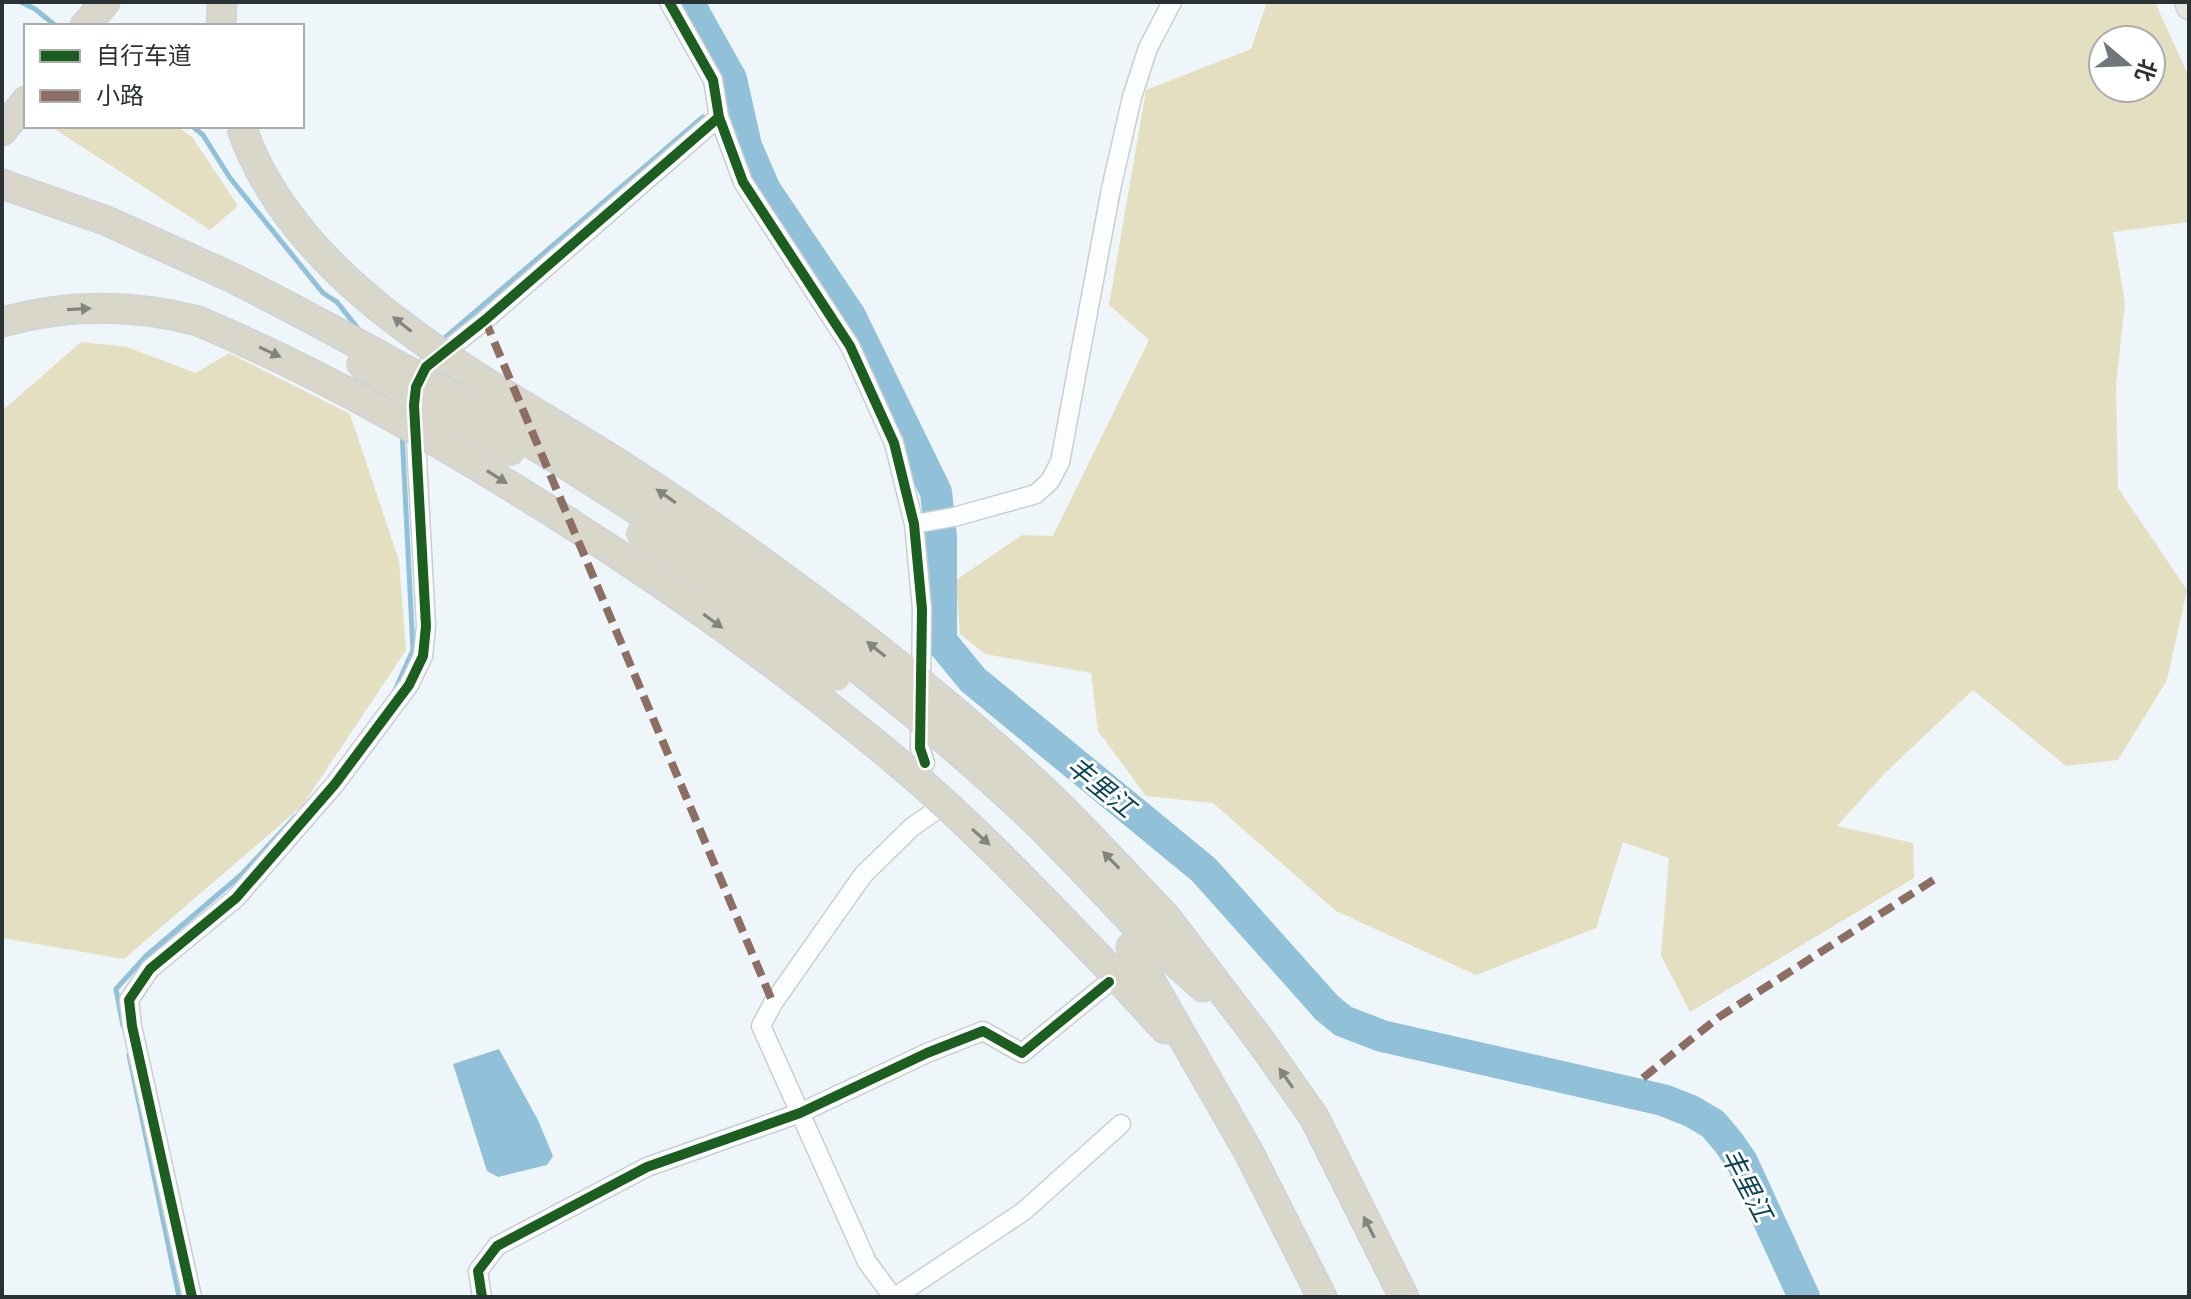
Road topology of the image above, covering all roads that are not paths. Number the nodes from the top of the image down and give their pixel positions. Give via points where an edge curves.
1 (105, 2) edge
2 (222, 2) edge
3 (669, 2) edge
4 (1172, 2) edge
5 (87, 24) edge
6 (221, 24) edge
7 (24, 104) edge
8 (719, 117) junction
9 (242, 128) edge
10 (2, 131) edge
11 (2, 184) edge
12 (2, 203) edge
13 (231, 288) junction
14 (2, 322) edge
15 (918, 524) junction
16 (925, 763) dead end
17 (945, 804) dead end
18 (1147, 932) junction
19 (1109, 975) junction
20 (1204, 1071) junction
21 (800, 1113) junction
22 (1121, 1124) dead end
23 (192, 1297) edge
24 (482, 1297) edge
25 (894, 1297) edge
26 (1322, 1297) edge
27 (1404, 1297) edge

1 - 5 highway
2 - 6 highway
3 - 8 street via 713,80
4 - 15 street via 1148,48 1132,97 1060,462 1036,494
7 - 10 highway
8 - 15 street via 743,182 850,346 894,443
8 - 23 street via 426,367 414,405 426,626 423,656 409,685 335,784 236,898 150,969 129,1000
18 -> 9 highway, bridge via 1042,789 949,708 813,599 627,469 464,369 350,282 271,190
11 - 13 highway via 107,221
12 - 13 highway
13 - 18 highway, bridge via 576,490 708,581 833,674
14 -> 19 highway, bridge via 40,311 108,308 159,311 198,321 337,385 472,462 693,606 902,766 991,846
15 - 16 street via 920,748
17 - 21 street via 912,827 863,875 761,1026
18 - 20 highway
27 -> 18 highway via 1314,1117 1259,1039
19 - 20 highway
19 - 21 street via 1022,1053 983,1031
20 - 26 highway
21 - 24 street via 647,1167 497,1246 478,1271
21 - 25 street via 867,1262
22 - 25 street via 1024,1211

